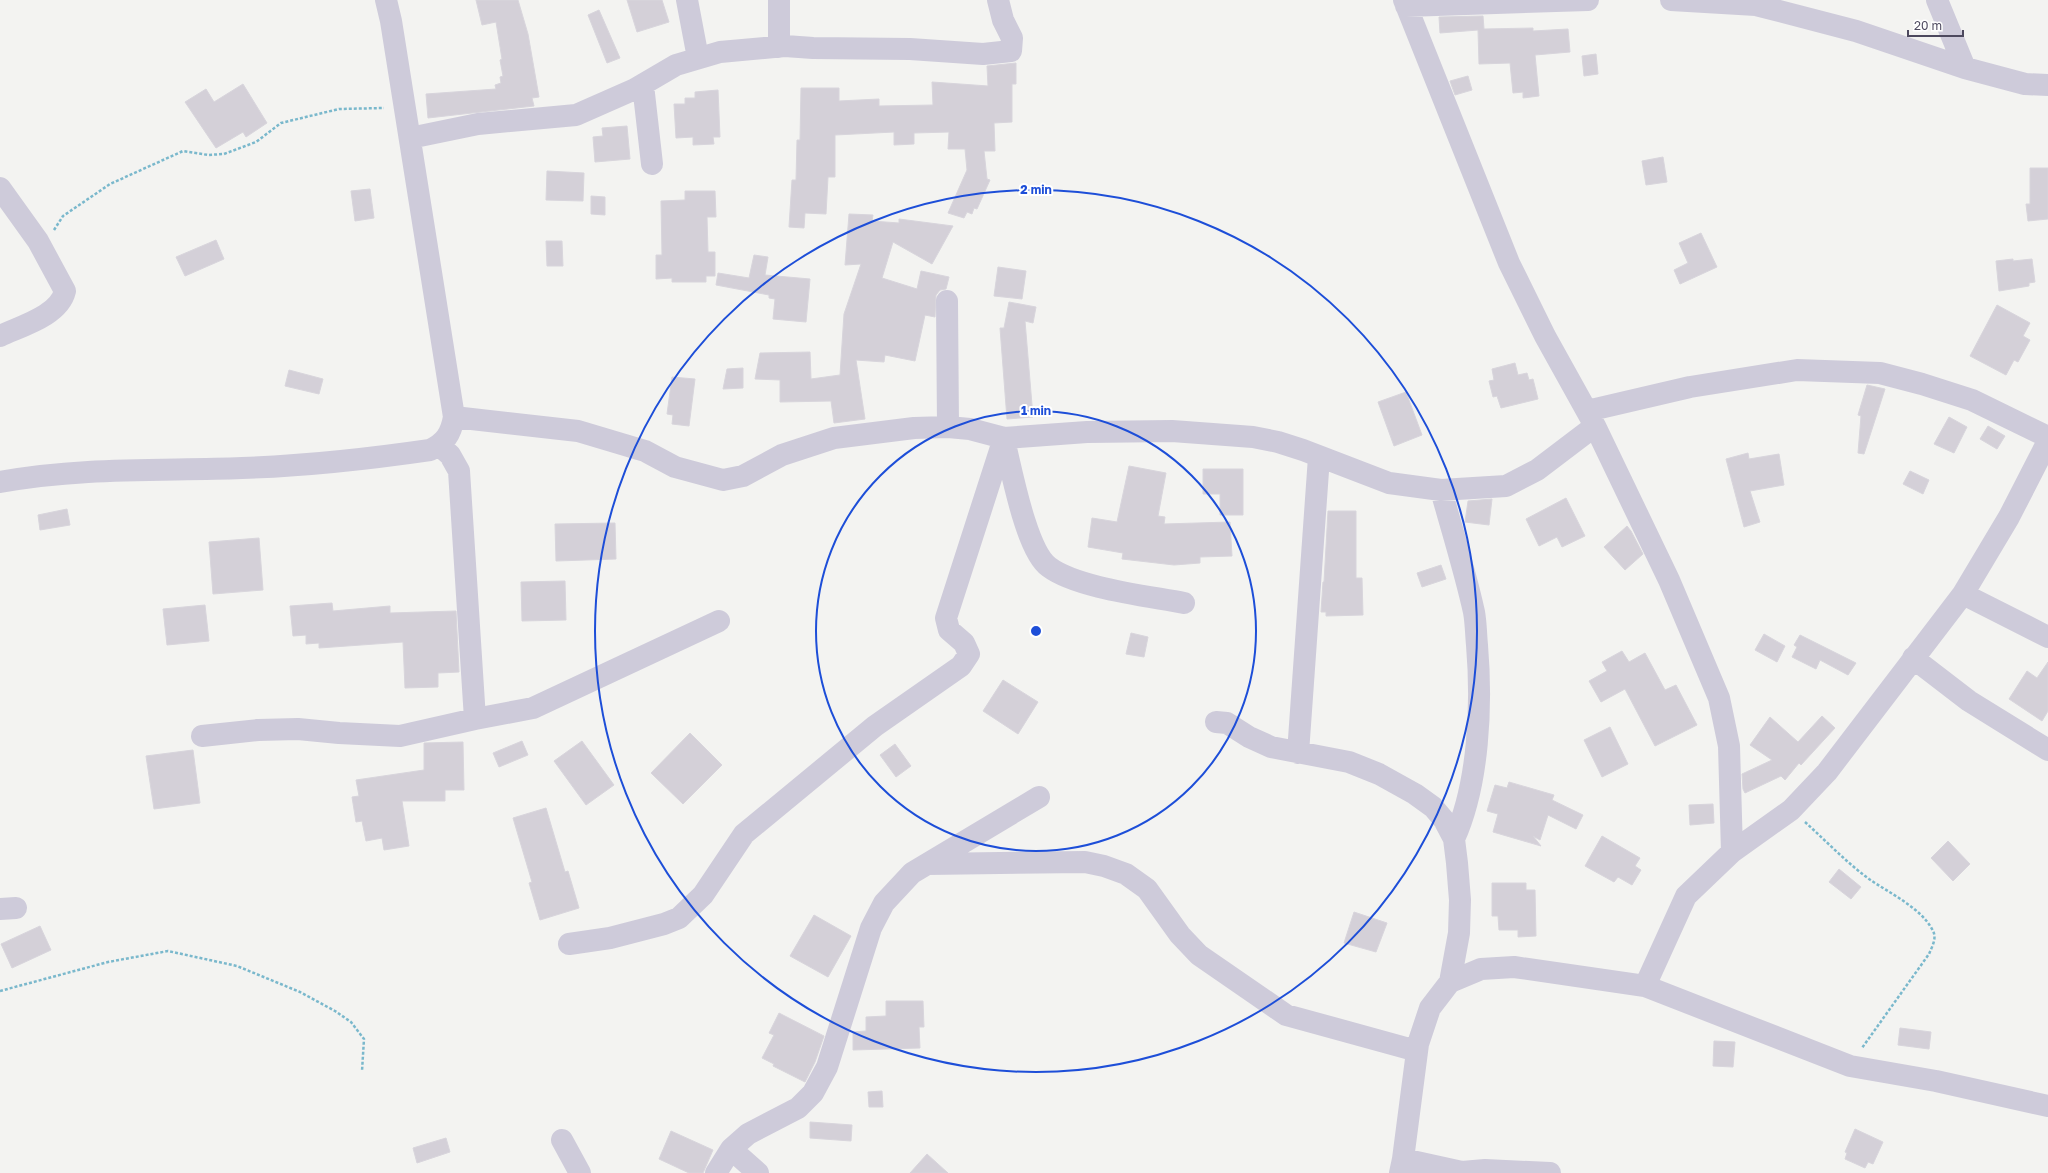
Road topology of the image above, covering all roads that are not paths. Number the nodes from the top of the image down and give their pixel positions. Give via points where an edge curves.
1 (386, 0) edge
2 (687, 0) edge
3 (779, 0) edge
4 (998, 0) edge
5 (1588, 0) edge
6 (1671, 0) edge
7 (1937, 0) edge
8 (1405, 3) edge
9 (779, 47) junction
10 (698, 58) junction
11 (1965, 68) junction
12 (643, 85) junction
13 (2048, 85) edge
14 (410, 138) junction
15 (652, 164) dead end
16 (0, 188) edge
17 (947, 301) dead end
18 (0, 336) edge
19 (454, 417) junction
20 (1591, 418) junction
21 (948, 427) junction
22 (2048, 437) edge
23 (1004, 438) junction
24 (2048, 441) edge
25 (440, 446) junction
26 (1319, 457) junction
27 (0, 482) edge
28 (1441, 490) junction
29 (1963, 594) junction
30 (1184, 603) dead end
31 (719, 622) dead end
32 (2048, 637) edge
33 (1913, 658) junction
34 (475, 719) junction
35 (1216, 722) dead end
36 (202, 736) dead end
37 (2048, 750) edge
38 (1298, 753) junction
39 (1039, 797) dead end
40 (1454, 839) junction
41 (1732, 852) junction
42 (927, 864) junction
43 (569, 944) dead end
44 (1450, 982) junction
45 (1645, 986) junction
46 (1417, 1051) junction
47 (2048, 1106) edge
48 (562, 1140) dead end
49 (731, 1150) junction
50 (1402, 1166) edge
51 (580, 1173) edge
52 (716, 1173) edge
53 (758, 1173) edge
54 (1550, 1173) edge

1 - 14 street
2 - 10 street
3 - 9 street
4 - 9 street via 1003,20 1012,38 1011,51 983,54 910,49
5 - 8 street
6 - 11 street via 1756,5 1856,31
7 - 11 street
8 - 20 street via 1509,263 1545,336
9 - 10 street via 720,52
10 - 12 street via 676,64
11 - 13 street via 2025,84
12 - 14 street via 576,115 478,124
12 - 15 street
14 - 19 street
16 - 18 street via 38,241 65,291 63,299 51,312
17 - 21 street
19 - 21 street via 578,431 645,451 674,467 723,480 743,476 782,455 834,438 914,428
19 - 25 street via 448,438
20 - 22 street via 1690,387 1797,370 1880,373 1972,400
20 - 28 street via 1537,470 1506,486
20 - 41 street via 1669,580 1719,698 1729,746
21 - 23 street via 970,429
23 - 26 street via 1087,432 1172,431 1253,437 1278,442
23 - 30 street via 1028,529 1041,559 1049,567 1078,581
23 - 43 street via 946,618 949,630 968,647 969,654 961,666 876,726 744,834 703,895 679,918 610,938
24 - 29 street via 2009,517
25 - 27 street via 424,451 321,462 243,468 140,469 33,476
25 - 34 street via 450,455 459,471
26 - 28 street via 1389,483
26 - 38 street
28 - 40 street via 1474,614 1478,663 1479,699 1473,772 1463,821
29 - 32 street
29 - 33 street
31 - 34 street via 533,708
33 - 37 street via 1969,701
33 - 41 street via 1827,772 1791,810
34 - 36 street via 400,736 298,729
35 - 38 street via 1227,723 1249,738 1270,747
38 - 40 street via 1349,762 1385,777 1433,807 1444,820
39 - 42 street
40 - 44 street via 1460,900 1459,933
41 - 45 street via 1686,896
42 - 46 street via 1085,862 1126,874 1147,889 1180,935 1199,955 1286,1015
42 - 49 street via 912,873 884,903 870,928 830,1060 813,1093 798,1108 748,1134
44 - 45 street via 1481,968 1514,967
44 - 46 street via 1430,1008
45 - 47 street via 1850,1066 1936,1081
46 - 50 street
48 - 51 street
49 - 52 street
49 - 53 street
50 - 54 street via 1462,1172 1485,1170

